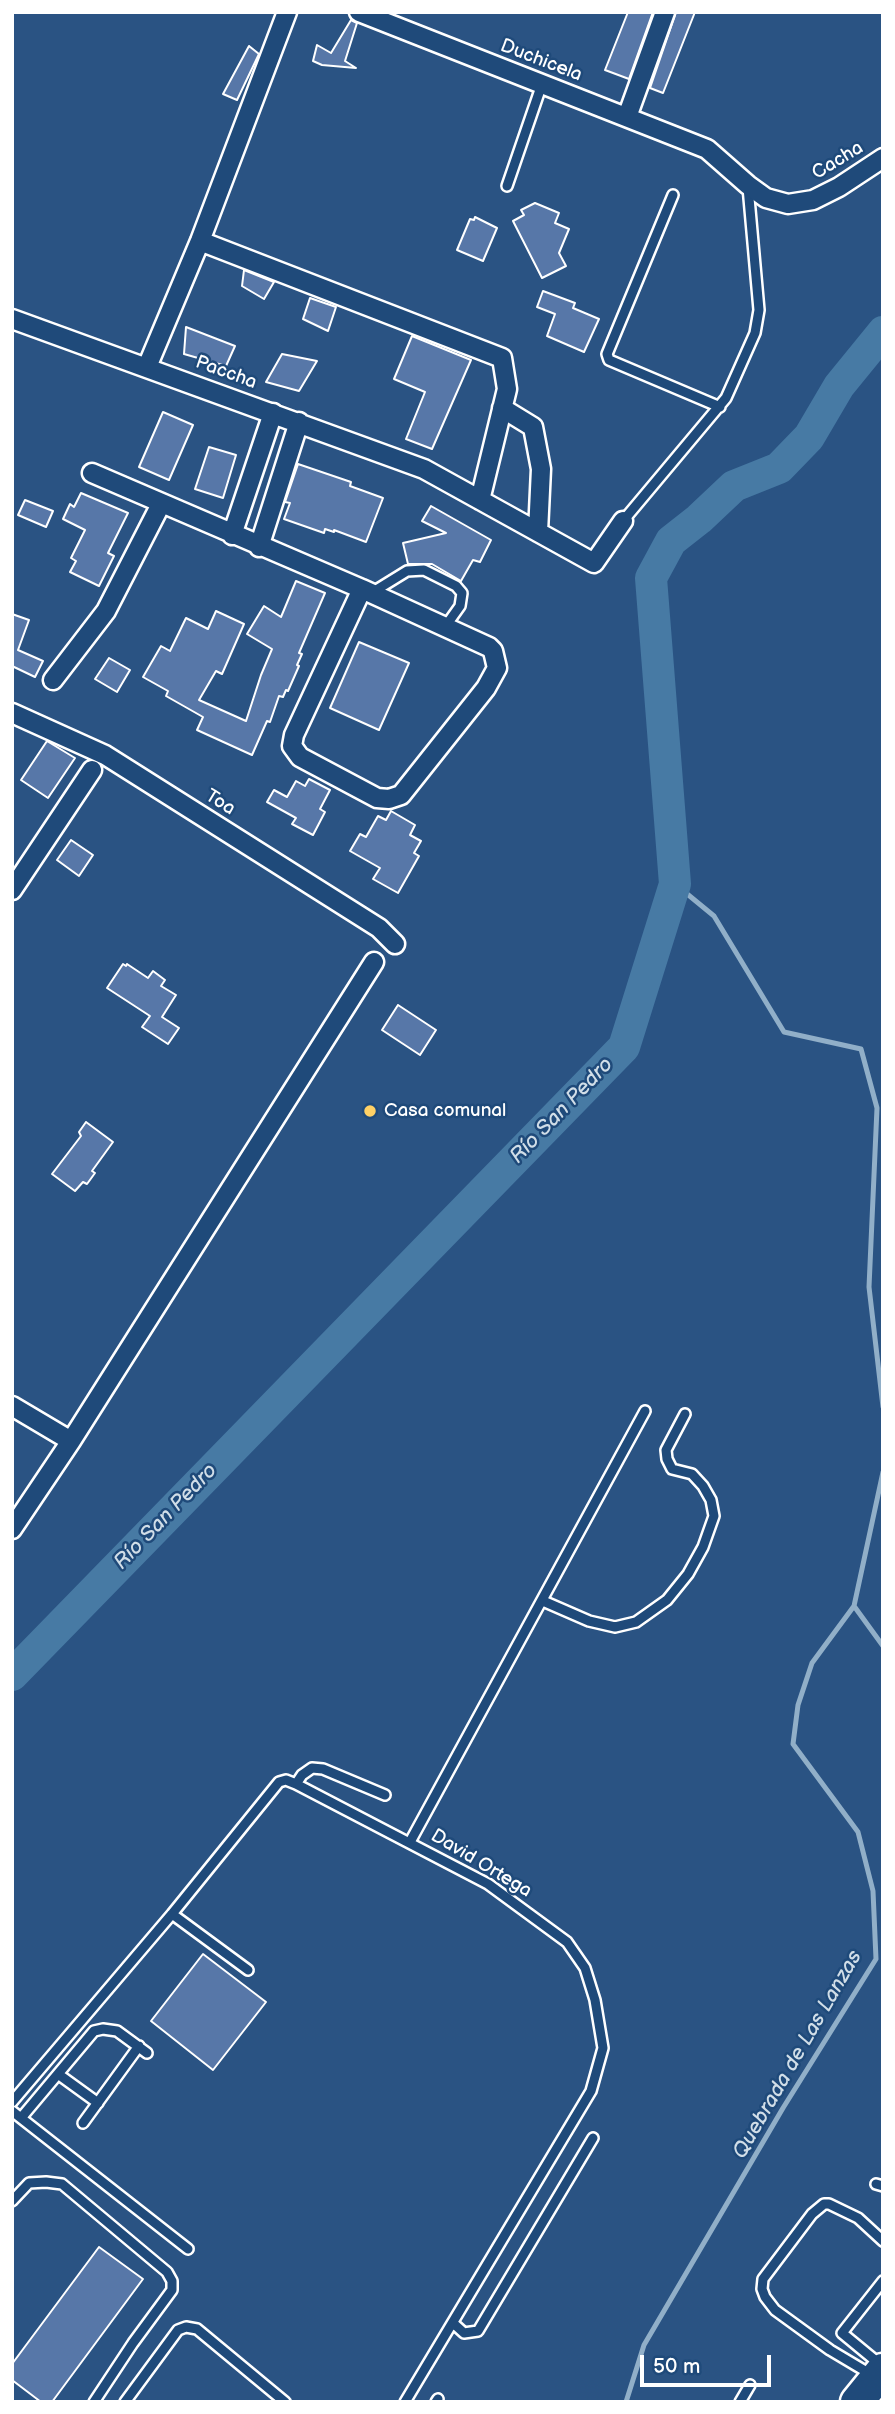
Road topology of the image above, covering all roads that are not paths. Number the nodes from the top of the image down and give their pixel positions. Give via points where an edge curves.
1 (287, 12) edge
2 (359, 12) edge
3 (665, 12) edge
4 (542, 84) junction
5 (627, 117) junction
6 (707, 149) joint
7 (883, 158) edge
8 (748, 185) junction
9 (506, 186) dead end
10 (673, 195) dead end
11 (200, 241) junction
12 (12, 319) edge
13 (147, 367) junction
14 (720, 407) junction
15 (502, 408) junction
16 (273, 413) junction
17 (299, 422) junction
18 (92, 473) dead end
19 (480, 500) junction
20 (161, 504) junction
21 (623, 521) joint
22 (538, 532) junction
23 (232, 535) junction
24 (259, 547) junction
25 (366, 591) junction
26 (445, 627) junction
27 (52, 680) dead end
28 (12, 713) edge
29 (92, 770) dead end
30 (12, 890) edge
31 (395, 944) dead end
32 (374, 962) dead end
33 (12, 1406) edge
34 (645, 1411) dead end
35 (685, 1414) dead end
36 (71, 1441) junction
37 (12, 1529) edge
38 (543, 1601) junction
39 (296, 1784) junction
40 (385, 1795) dead end
41 (410, 1842) junction
42 (172, 1914) junction
43 (248, 1970) dead end
44 (139, 2046) junction
45 (147, 2053) dead end
46 (58, 2074) junction
47 (12, 2102) edge
48 (98, 2103) junction
49 (12, 2111) edge
50 (21, 2118) junction
51 (83, 2123) dead end
52 (593, 2138) dead end
53 (12, 2201) edge
54 (883, 2241) edge
55 (188, 2249) dead end
56 (883, 2281) edge
57 (453, 2323) junction
58 (875, 2379) edge
59 (750, 2385) dead end
60 (94, 2402) edge
61 (125, 2402) edge
62 (285, 2402) edge
63 (405, 2402) edge
64 (740, 2402) edge

1 - 11 street
2 - 4 street, Duchicela
3 - 5 street
4 - 5 street, Duchicela
4 - 9 lane
5 - 6 street, Duchicela
6 - 8 street, Cacha
7 - 8 street, Cacha via 813,200 788,204 766,198
8 - 14 lane via 760,310 746,356
10 - 14 lane via 607,354 609,360
11 - 13 street
11 - 15 street via 502,358 507,389
12 - 13 street, Paccha
13 - 16 street, Paccha
14 - 21 lane
15 - 19 street
15 - 22 street via 533,427 541,469
16 - 17 street, Paccha
16 - 23 street
17 - 19 street, Paccha via 424,469
17 - 24 street
18 - 20 street
19 - 22 street, Paccha
20 - 23 street
20 - 27 street via 106,611
21 - 22 street, Paccha via 594,563
23 - 24 street
24 - 25 street
25 - 26 street
25 - 26 lane via 407,571 424,570 462,593 460,606
25 - 26 street via 292,746 300,757 377,798 401,795 497,668 489,647
28 - 31 street, Toa via 104,755 379,928
29 - 30 street
32 - 36 street
33 - 36 street
34 - 38 lane
35 - 38 lane via 666,1450 667,1459 672,1469 692,1474 704,1486 714,1516 704,1548 688,1574 667,1600 636,1622 615,1627
36 - 37 street
38 - 41 lane
39 - 40 lane via 312,1768 323,1769
39 - 41 lane, David Ortega
39 - 42 lane via 286,1780 275,1785
41 - 57 lane, David Ortega via 488,1884 567,1942 585,1968 603,2048 591,2091
42 - 43 lane
42 - 47 lane
44 - 45 lane
44 - 46 lane via 117,2031 94,2031
44 - 48 lane
46 - 48 lane
46 - 50 lane
48 - 51 lane
49 - 50 lane
50 - 55 lane
52 - 57 lane via 478,2331 464,2333
53 - 60 lane via 29,2183 62,2184 172,2281 172,2290
54 - 58 lane via 858,2218 824,2204 763,2278 762,2289 775,2310
56 - 58 lane via 842,2333
57 - 63 lane, David Ortega
59 - 64 lane
61 - 62 lane via 178,2330 186,2327 197,2329

